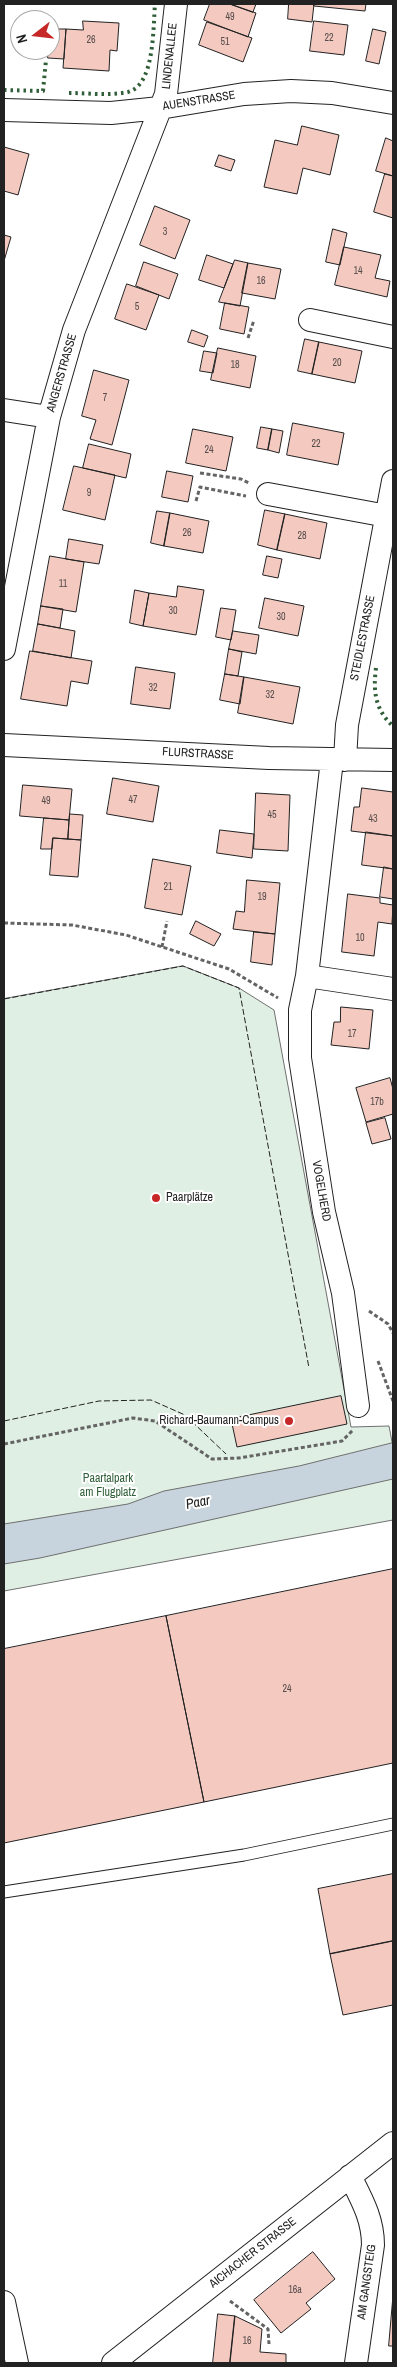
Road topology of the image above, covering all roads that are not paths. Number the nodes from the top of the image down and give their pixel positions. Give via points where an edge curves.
1 (176, 4) edge
2 (393, 103) edge
3 (160, 108) junction
4 (4, 110) edge
5 (310, 320) dead end
6 (393, 338) edge
7 (4, 410) edge
8 (49, 417) junction
9 (268, 494) road end
10 (391, 498) edge
11 (4, 649) edge
12 (4, 745) edge
13 (339, 760) junction
14 (393, 760) edge
15 (307, 976) junction
16 (393, 989) edge
17 (358, 1406) road end
18 (393, 1824) edge
19 (4, 1892) edge
20 (393, 2143) edge
21 (350, 2176) junction
22 (4, 2302) edge
23 (17, 2363) edge
24 (113, 2363) edge
25 (356, 2363) edge

1 - 3 street, LINDENALLEE via 166,94
2 - 3 street, AUENSTRASSE via 332,93 290,91 244,94
3 - 4 street, AUENSTRASSE via 111,113
3 - 8 street, ANGERSTRASSE via 74,330
5 - 6 street
7 - 8 street
8 - 11 street, ANGERSTRASSE
9 - 10 street, STEIDLESTRASSE
10 - 13 street, STEIDLESTRASSE
12 - 13 street, FLURSTRASSE
13 - 14 street, FLURSTRASSE
13 - 15 street, VOGELHERD
15 - 16 street
15 - 17 street, VOGELHERD via 300,1010 300,1058 324,1212 344,1293
18 - 19 lane via 244,1855
20 - 21 street, AICHACHER STRASSE
21 - 24 street, AICHACHER STRASSE
21 - 25 street, AM GANGSTEIG via 370,2215 373,2228
22 - 23 street

